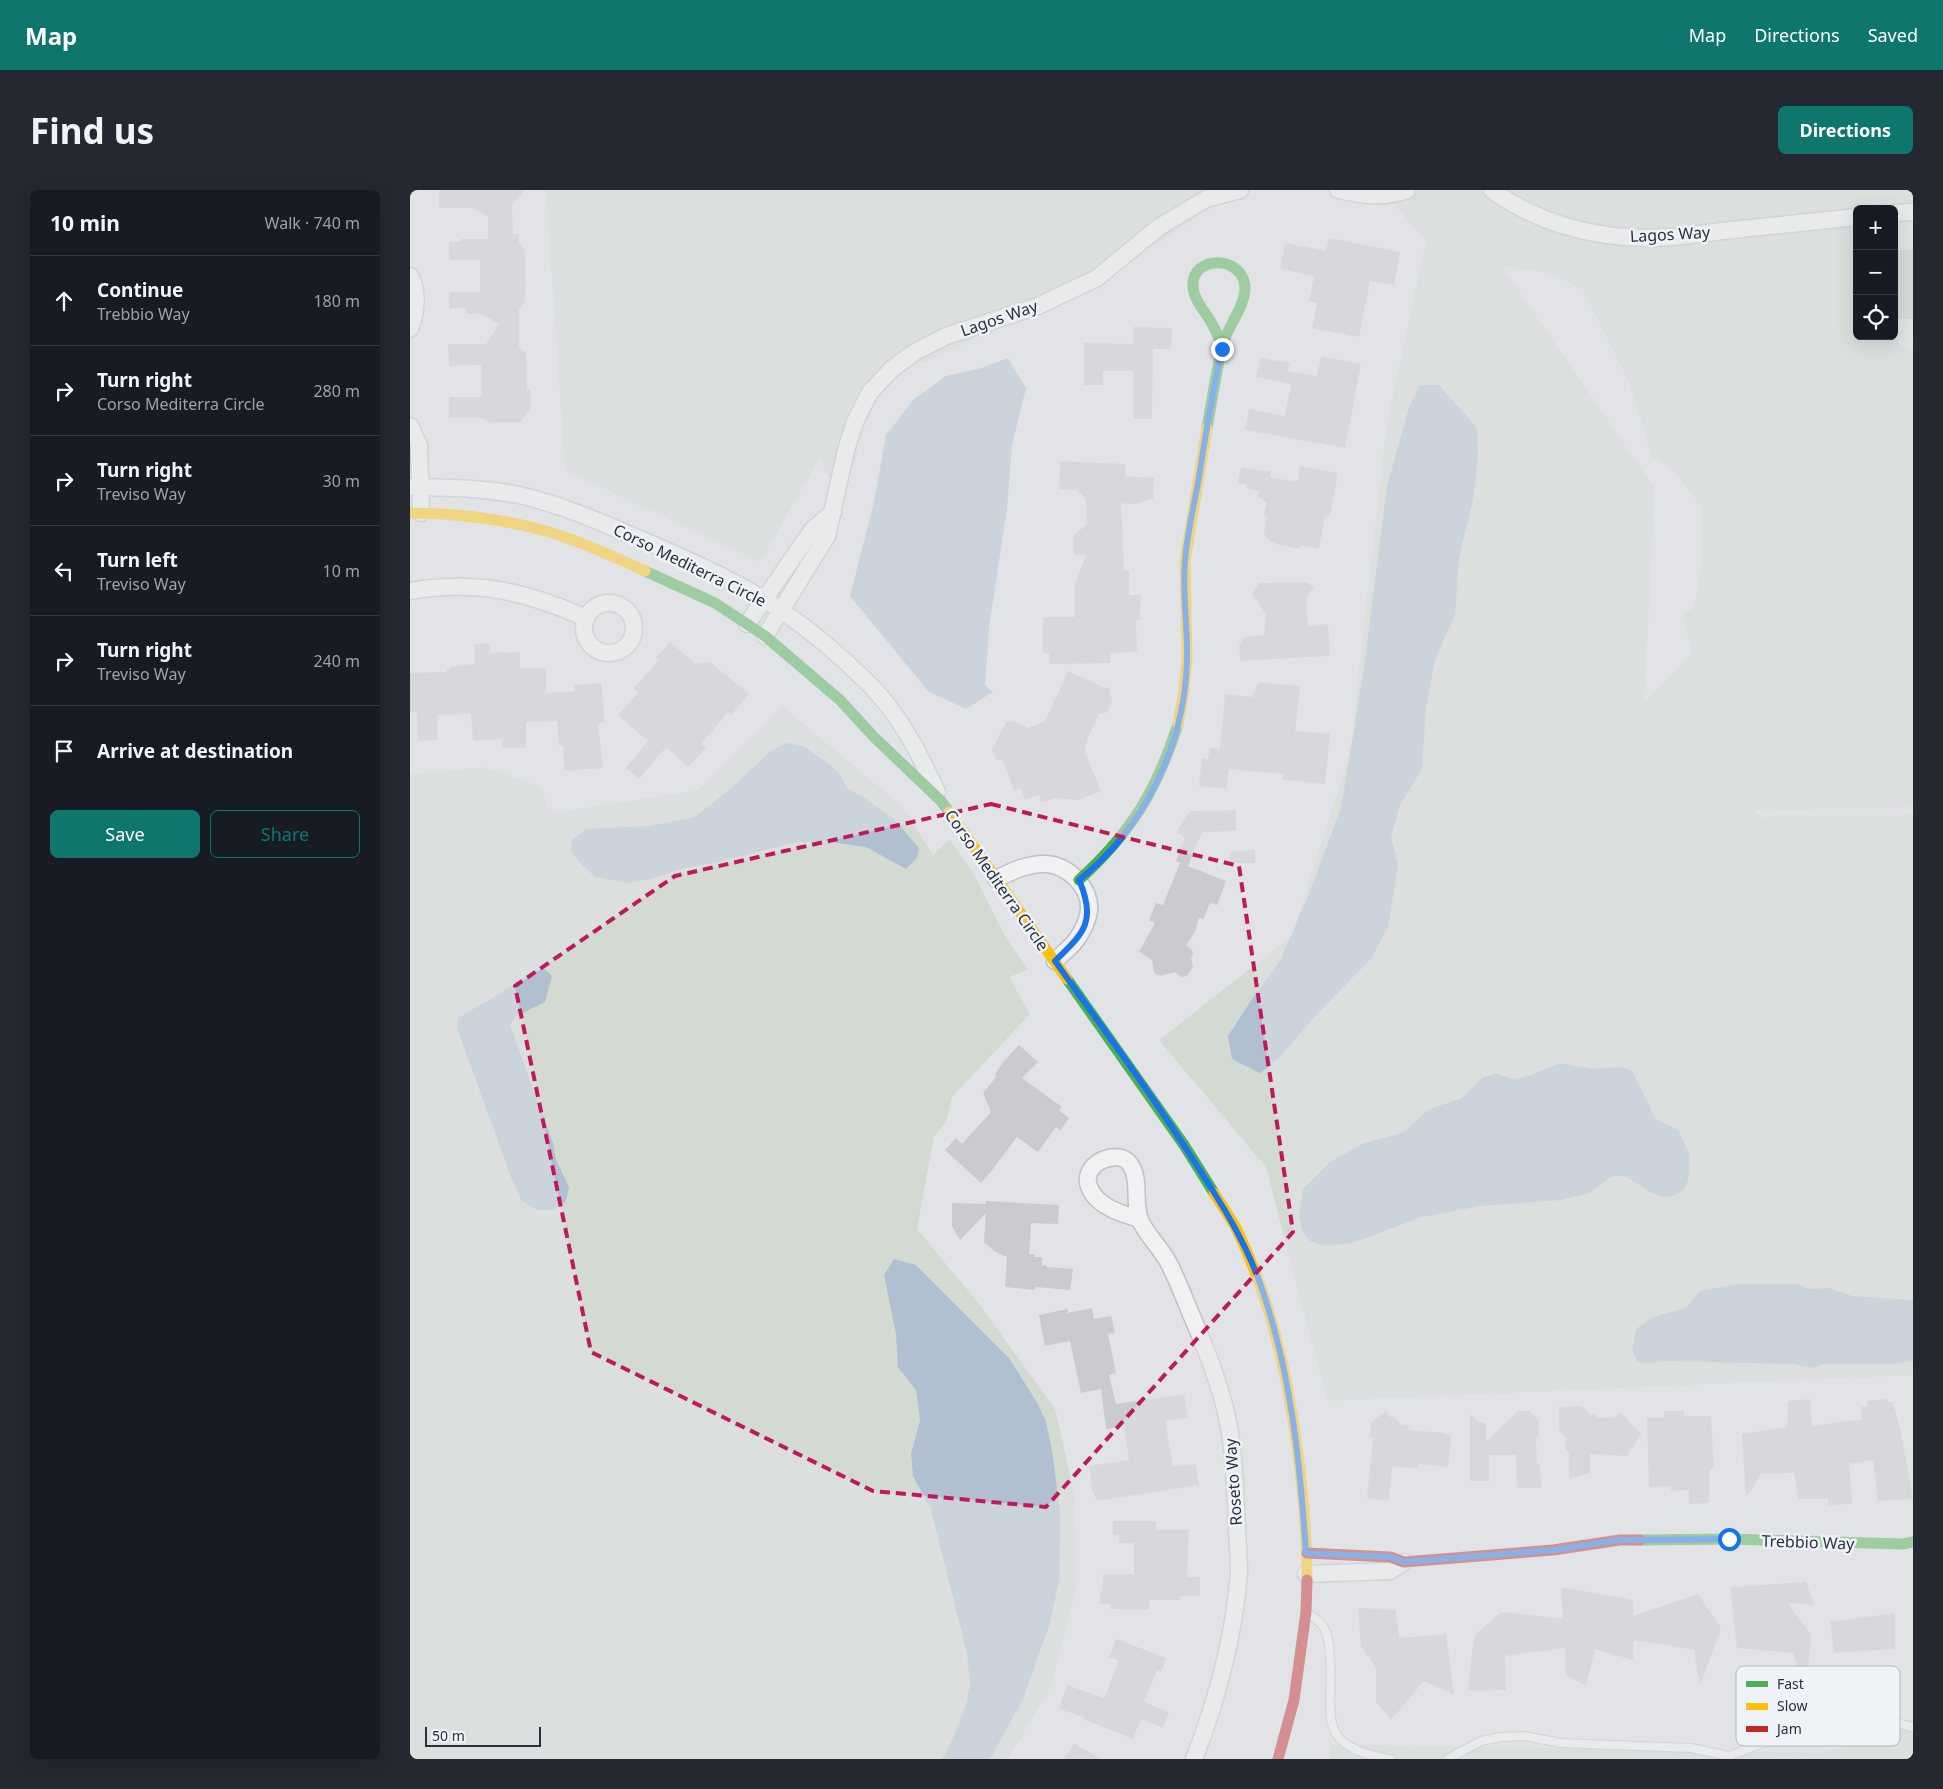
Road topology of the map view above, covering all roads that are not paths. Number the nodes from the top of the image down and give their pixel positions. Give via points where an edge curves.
1 (1240, 190) edge
2 (1338, 190) edge
3 (1407, 190) edge
4 (1492, 190) edge
5 (1913, 212) edge
6 (1898, 214) edge
7 (1853, 217) edge
8 (410, 276) edge
9 (410, 329) edge
10 (1222, 349) junction
11 (410, 426) edge
12 (415, 469) edge
13 (415, 487) edge
14 (833, 512) junction
15 (416, 513) edge
16 (410, 591) edge
17 (764, 601) junction
18 (781, 610) junction
19 (586, 618) dead end
20 (747, 624) junction
21 (765, 636) junction
22 (941, 801) junction
23 (996, 879) junction
24 (1079, 880) junction
25 (1055, 961) junction
26 (1140, 1219) dead end
27 (1913, 1542) edge
28 (1306, 1553) junction
29 (1404, 1562) junction
30 (1306, 1574) junction
31 (1306, 1612) junction
32 (1900, 1724) edge
33 (1913, 1727) edge
34 (1756, 1746) edge
35 (1194, 1759) edge
36 (1278, 1759) edge
37 (1390, 1759) edge
38 (1448, 1759) edge

1 - 14 street, Lagos Way via 1206,199 1160,227 1097,278 1038,306 946,336 893,368 870,392 855,422
2 - 3 street via 1373,196 1392,196
4 - 7 street, Lagos Way via 1527,210 1566,226 1628,237 1678,236
5 - 6 street
8 - 9 street via 415,284 416,314
10 - 10 street via 1246,290 1243,274 1232,264 1218,262 1207,264 1193,280 1198,302 1215,328
10 - 24 street via 1185,561 1186,686 1173,743 1151,792 1127,831 1108,855
11 - 12 street via 419,445
12 - 13 street
13 - 15 street
13 - 17 street, Corso Mediterra Circle via 481,490 554,504 668,551
14 - 17 street via 813,529
14 - 18 street, Lagos Way via 827,536
15 - 20 street, Corso Mediterra Circle via 445,512 546,531 616,557 715,603
16 - 19 street via 448,586 494,589 541,599
17 - 18 street, Corso Mediterra Circle
17 - 20 street
18 - 21 street, Lagos Way
18 - 22 street, Corso Mediterra Circle via 870,685 917,749
20 - 21 street, Corso Mediterra Circle
21 - 22 street, Corso Mediterra Circle via 840,700
22 - 23 street, Corso Mediterra Circle
23 - 24 street via 1032,865 1047,864 1062,867
23 - 25 street, Corso Mediterra Circle
24 - 25 street via 1089,911 1079,937
25 - 28 street, Corso Mediterra Circle via 1184,1145 1235,1227 1260,1284 1279,1344 1290,1395 1301,1476
26 - 35 street, Roseto Way via 1167,1261 1212,1366 1230,1432 1239,1572 1227,1656 1205,1733
27 - 29 street, Trebbio Way via 1620,1540
28 - 29 street, Trebbio Way via 1390,1557
28 - 30 street, Corso Mediterra Circle
29 - 30 street, Trebbio Way via 1390,1571
30 - 31 street, Corso Mediterra Circle
31 - 36 street, Corso Mediterra Circle via 1294,1700
31 - 37 lane via 1322,1625 1329,1642 1332,1730 1352,1749
32 - 33 lane
34 - 38 lane via 1729,1756 1691,1748 1561,1743 1524,1736 1481,1741

